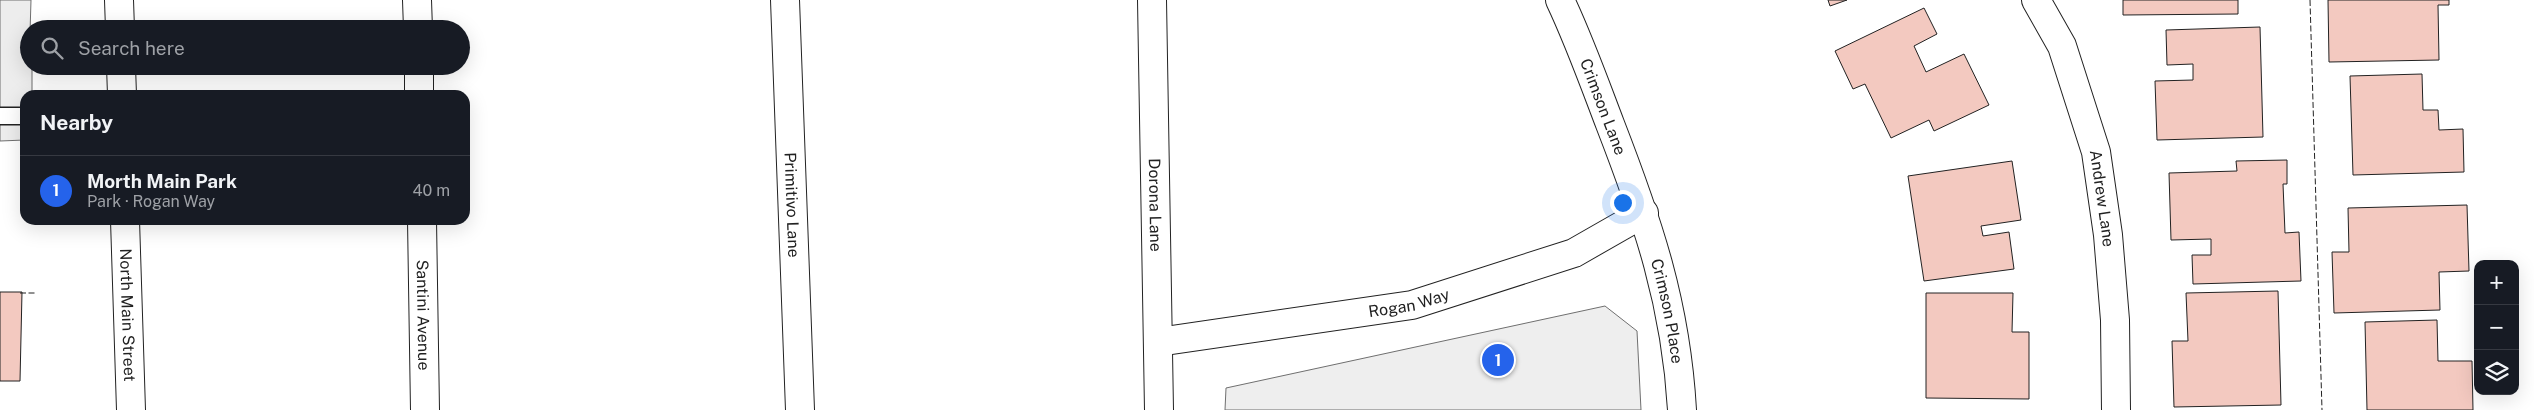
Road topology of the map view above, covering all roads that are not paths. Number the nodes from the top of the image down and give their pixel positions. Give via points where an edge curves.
1 (119, 0) edge
2 (417, 0) edge
3 (785, 0) edge
4 (1152, 0) edge
5 (1560, 0) edge
6 (2036, 0) edge
7 (120, 20) edge
8 (418, 20) edge
9 (121, 75) edge
10 (419, 75) edge
11 (122, 90) edge
12 (419, 90) edge
13 (0, 116) edge
14 (20, 116) edge
15 (1644, 213) junction
16 (126, 225) edge
17 (422, 225) edge
18 (1158, 342) junction
19 (131, 410) edge
20 (426, 410) edge
21 (800, 410) edge
22 (1159, 410) edge
23 (1682, 410) edge
24 (2116, 410) edge

1 - 7 street
2 - 8 street
3 - 21 street, Primitivo Lane
4 - 18 street, Dorona Lane
5 - 15 street, Crimson Lane
6 - 24 street, Andrew Lane via 2062,46 2096,152 2108,235 2115,320
9 - 11 street
10 - 12 street
13 - 14 lane
15 - 18 street, Rogan Way via 1574,253 1412,305
15 - 23 street, Crimson Place via 1665,285 1680,362
16 - 19 street, North Main Street
17 - 20 street, Santini Avenue
18 - 22 street, Dorona Lane

